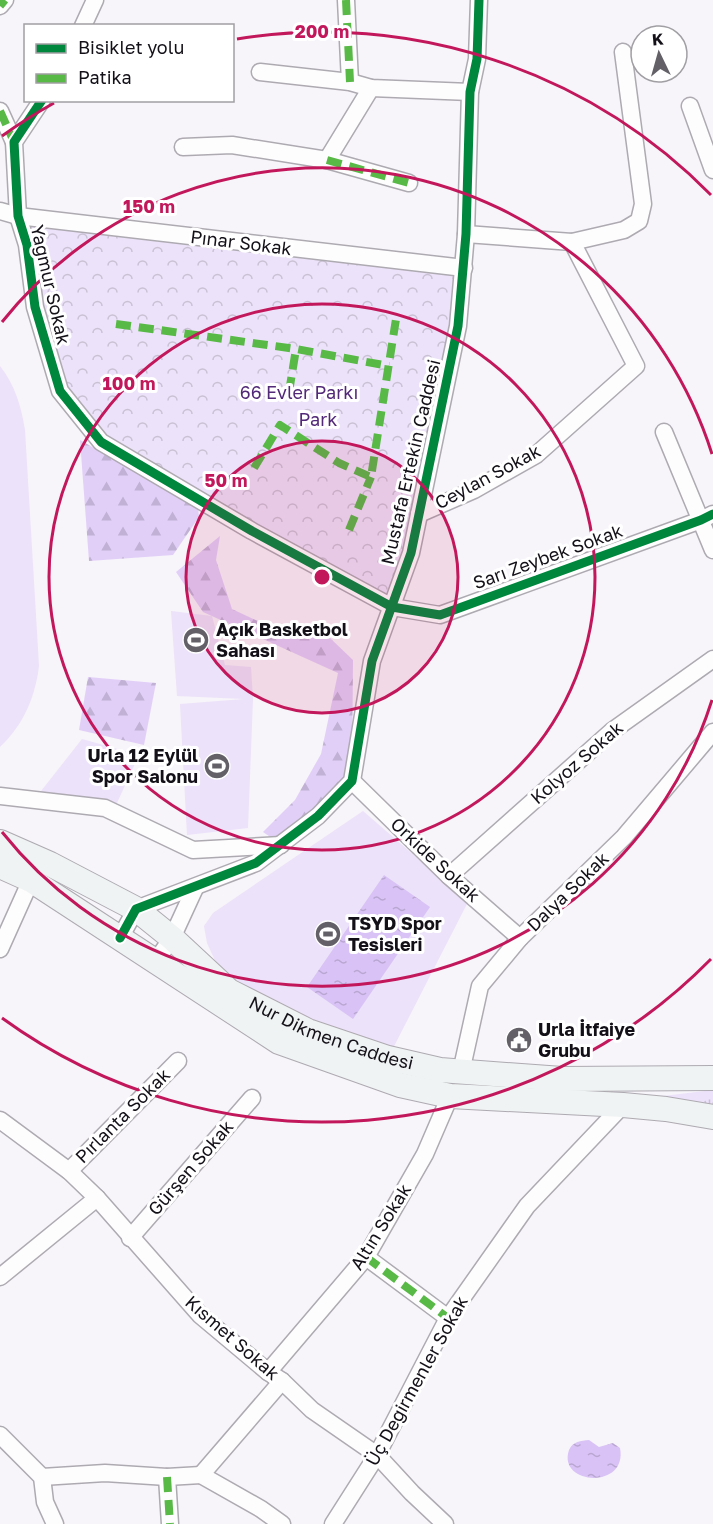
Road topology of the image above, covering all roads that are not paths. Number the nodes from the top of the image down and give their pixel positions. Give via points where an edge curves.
1 (5, 0) edge
2 (95, 0) edge
3 (346, 0) edge
4 (479, 0) edge
5 (0, 6) edge
6 (84, 24) edge
7 (623, 52) dead end
8 (260, 72) dead end
9 (350, 82) junction
10 (371, 88) junction
11 (470, 92) junction
12 (41, 102) edge
13 (690, 106) dead end
14 (0, 111) edge
15 (14, 142) junction
16 (183, 147) dead end
17 (327, 160) junction
18 (713, 170) edge
19 (408, 183) dead end
20 (0, 211) edge
21 (18, 216) junction
22 (466, 234) junction
23 (572, 242) junction
24 (464, 268) junction
25 (664, 432) dead end
26 (419, 514) junction
27 (707, 517) edge
28 (713, 550) edge
29 (392, 607) junction
30 (713, 659) edge
31 (713, 732) edge
32 (352, 781) junction
33 (0, 796) edge
34 (0, 842) edge
35 (282, 845) junction
36 (0, 866) edge
37 (449, 876) junction
38 (32, 880) junction
39 (195, 888) junction
40 (136, 909) junction
41 (120, 938) junction
42 (172, 938) junction
43 (520, 938) junction
44 (0, 949) edge
45 (156, 961) junction
46 (178, 1061) dead end
47 (461, 1072) junction
48 (713, 1078) edge
49 (450, 1096) junction
50 (252, 1098) dead end
51 (623, 1105) junction
52 (713, 1117) edge
53 (0, 1120) edge
54 (69, 1171) junction
55 (97, 1198) junction
56 (130, 1238) junction
57 (366, 1257) junction
58 (0, 1277) edge
59 (448, 1318) junction
60 (275, 1377) junction
61 (0, 1435) edge
62 (377, 1455) junction
63 (201, 1475) junction
64 (42, 1477) junction
65 (167, 1478) junction
66 (56, 1524) edge
67 (170, 1524) edge
68 (282, 1524) edge
69 (333, 1524) edge
70 (445, 1524) edge

1 - 5 street
2 - 6 street
3 - 9 street
4 - 11 street, Mustafa Ertekin Caddesi via 477,59
7 - 23 street via 644,204 639,221 624,230
8 - 9 street
9 - 10 street
10 - 11 street
10 - 17 street
11 - 22 street, Mustafa Ertekin Caddesi
12 - 15 street
13 - 18 street
14 - 15 street
15 - 21 street, Yağmur Sokak
16 - 17 street via 232,145
17 - 19 street
20 - 21 street, Pınar Sokak
21 - 24 street, Pınar Sokak
21 - 29 street, Yağmur Sokak via 27,245 35,307 60,391 101,442
22 - 23 street
22 - 24 street, Mustafa Ertekin Caddesi
23 - 26 street, Ceylan Sokak via 636,366 536,455
24 - 26 street, Mustafa Ertekin Caddesi via 458,326
25 - 27 street
26 - 29 street, Mustafa Ertekin Caddesi via 411,553
27 - 28 street
27 - 29 street, Sarı Zeybek Sokak via 440,615
29 - 32 street, Mustafa Ertekin Caddesi via 372,661
30 - 37 street, Kolyoz Sokak via 612,731
31 - 43 street, Dalya Sokak via 624,837
32 - 35 street
32 - 37 street, Orkide Sokak
33 - 35 street via 105,808 193,850
34 - 40 main road, Nur Dikmen Caddesi
35 - 39 street via 256,863
36 - 38 main road, Nur Dikmen Caddesi
37 - 43 street, Orkide Sokak
38 - 41 main road, Nur Dikmen Caddesi
38 - 44 street
39 - 40 street
39 - 42 street
40 - 41 street
40 - 42 main road, Nur Dikmen Caddesi
41 - 45 main road, Nur Dikmen Caddesi
42 - 45 street
42 - 47 main road, Nur Dikmen Caddesi via 229,991 308,1031 388,1058
43 - 47 street, Dalya Sokak via 480,986
45 - 49 main road, Nur Dikmen Caddesi via 279,1042 400,1085
46 - 54 street, Pırlanta Sokak
47 - 48 main road, Nur Dikmen Caddesi via 562,1079
49 - 51 main road, Nur Dikmen Caddesi
49 - 57 street, Altın Sokak via 425,1154
50 - 56 street, Gürşen Sokak
51 - 52 main road, Nur Dikmen Caddesi
51 - 59 street, Üç Değirmenler Sokak via 527,1206
53 - 54 street, Kısmet Sokak
54 - 55 street, Kısmet Sokak
55 - 56 street, Kısmet Sokak
55 - 58 street
56 - 60 street, Kısmet Sokak via 200,1315
57 - 59 street
57 - 60 street, Altın Sokak
59 - 62 street, Üç Değirmenler Sokak
60 - 62 street, Kısmet Sokak via 312,1410
60 - 63 street, Altın Sokak
61 - 64 street
62 - 69 street, Üç Değirmenler Sokak
62 - 70 street, Kısmet Sokak
63 - 65 street
63 - 68 street
64 - 65 street via 105,1473
64 - 66 street via 45,1502
65 - 67 street

